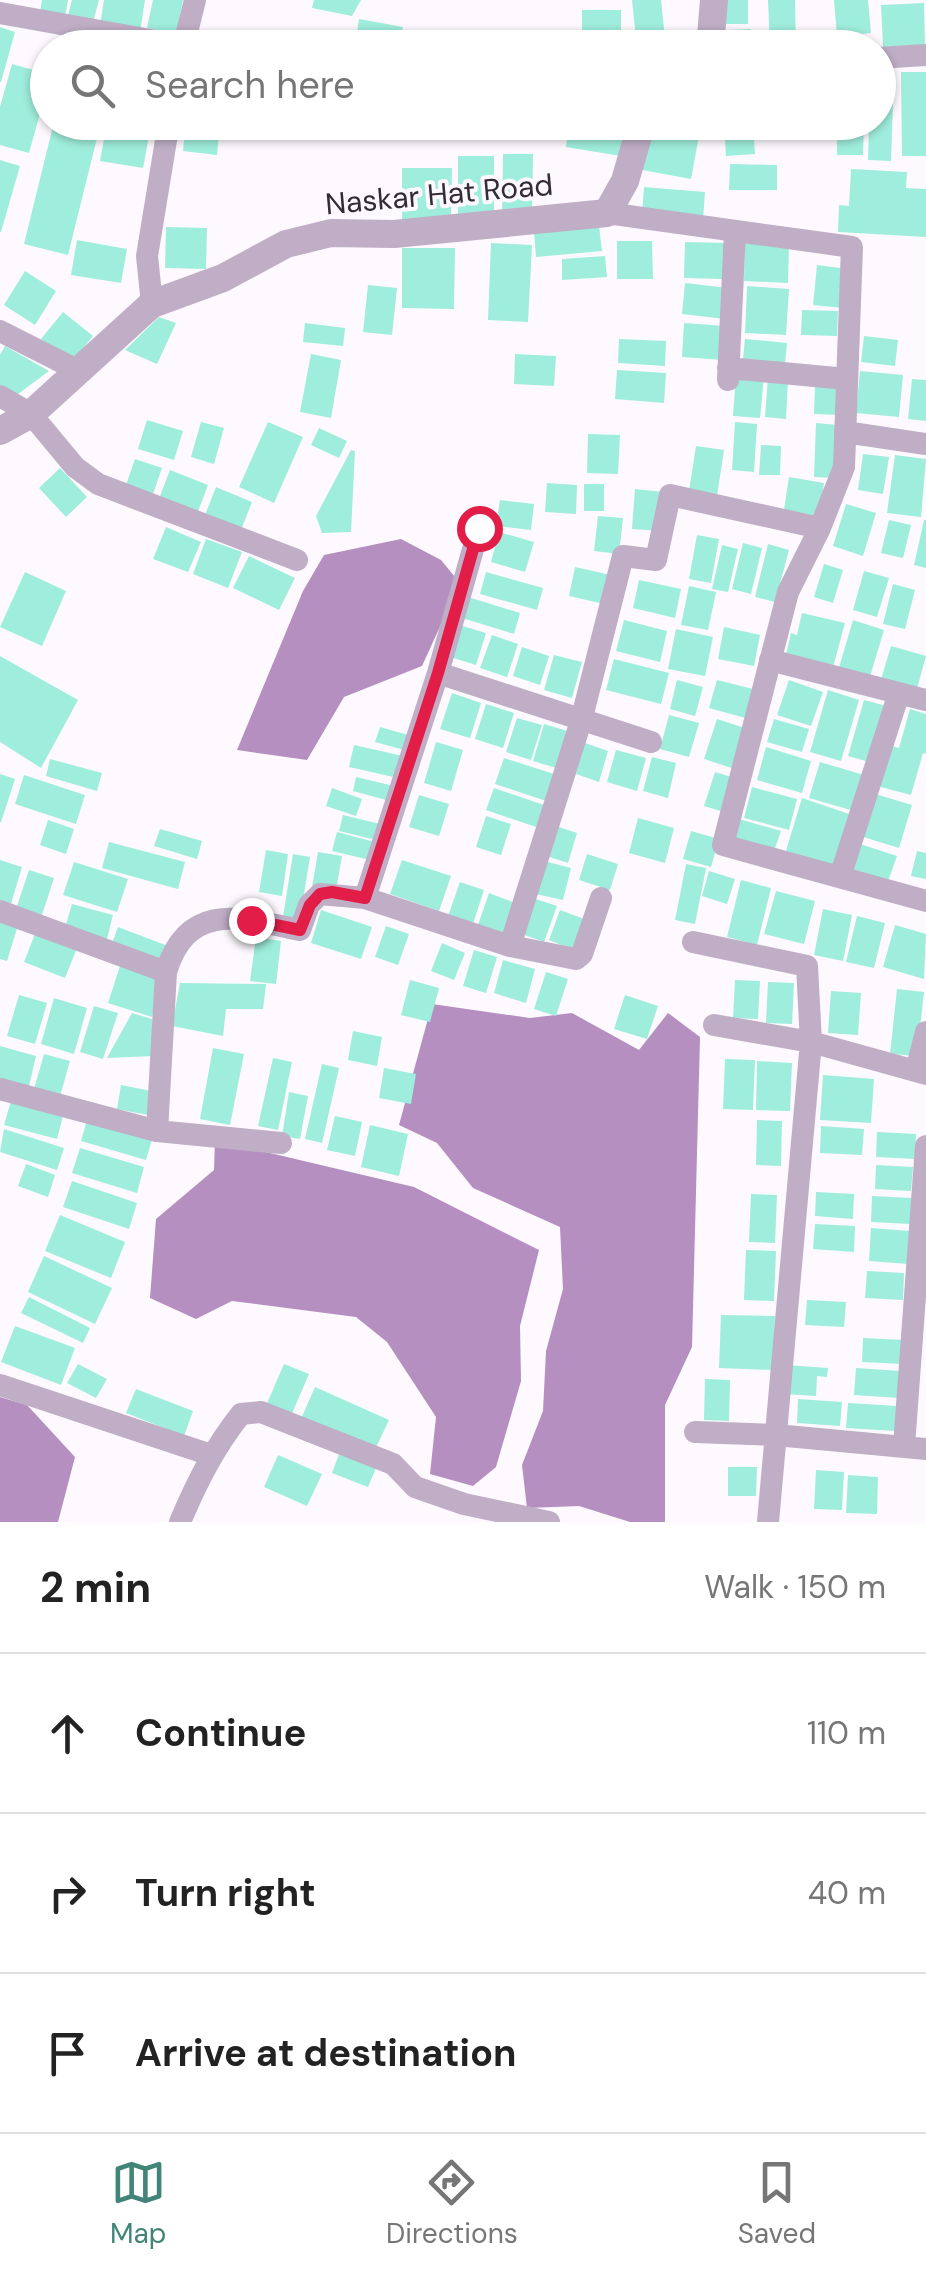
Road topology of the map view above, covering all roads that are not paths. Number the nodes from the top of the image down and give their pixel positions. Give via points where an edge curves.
1 (195, 0) edge
2 (714, 0) edge
3 (0, 14) edge
4 (92, 30) edge
5 (188, 30) edge
6 (712, 30) edge
7 (926, 54) edge
8 (896, 56) edge
9 (166, 140) edge
10 (637, 140) edge
11 (607, 213) junction
12 (735, 231) junction
13 (152, 304) junction
14 (0, 331) edge
15 (77, 370) junction
16 (847, 378) junction
17 (0, 396) edge
18 (31, 414) junction
19 (0, 432) edge
20 (845, 432) junction
21 (926, 444) edge
22 (479, 528) dead end
23 (820, 528) junction
24 (297, 560) dead end
25 (770, 660) junction
26 (438, 673) junction
27 (899, 693) junction
28 (926, 700) edge
29 (580, 721) junction
30 (650, 742) dead end
31 (840, 878) junction
32 (365, 898) junction
33 (601, 898) dead end
34 (926, 901) edge
35 (0, 912) edge
36 (693, 942) dead end
37 (510, 946) junction
38 (166, 972) junction
39 (714, 1025) dead end
40 (926, 1032) edge
41 (810, 1042) junction
42 (921, 1073) edge
43 (0, 1089) edge
44 (157, 1131) junction
45 (282, 1143) dead end
46 (926, 1146) edge
47 (0, 1385) edge
48 (695, 1432) dead end
49 (776, 1435) junction
50 (915, 1448) edge
51 (211, 1455) junction
52 (180, 1522) edge
53 (549, 1522) edge
54 (768, 1522) edge

1 - 5 street
2 - 6 street
3 - 4 street
7 - 8 street
9 - 13 street via 147,256
10 - 11 street
11 - 12 street
11 - 13 street, Naskar Hat Road via 394,234 331,233 286,244 223,278
12 - 16 street via 852,247
12 - 16 street via 728,374
13 - 15 street, Naskar Hat Road
14 - 15 street
15 - 18 street, Naskar Hat Road
16 - 20 street
17 - 18 street
18 - 19 street, Naskar Hat Road
18 - 24 street via 74,467 98,484
20 - 21 street
20 - 23 street via 844,467
22 - 26 street
23 - 25 street via 788,592
23 - 29 street via 670,494 656,560 623,556
25 - 27 street
25 - 31 street via 723,845
26 - 29 street
26 - 32 street
27 - 28 street
27 - 31 street
29 - 30 street
29 - 37 street
31 - 34 street
32 - 37 street
32 - 38 street via 320,894 300,930 251,920 203,921 172,952
33 - 37 street via 576,959
35 - 38 street
36 - 41 street via 807,966
38 - 44 street
39 - 41 street
40 - 42 street
41 - 42 street
41 - 49 street
43 - 44 street
44 - 45 street
46 - 50 street
47 - 51 street
48 - 49 street
49 - 50 street
49 - 54 street
51 - 52 street
51 - 53 street via 241,1414 261,1412 394,1464 415,1487

